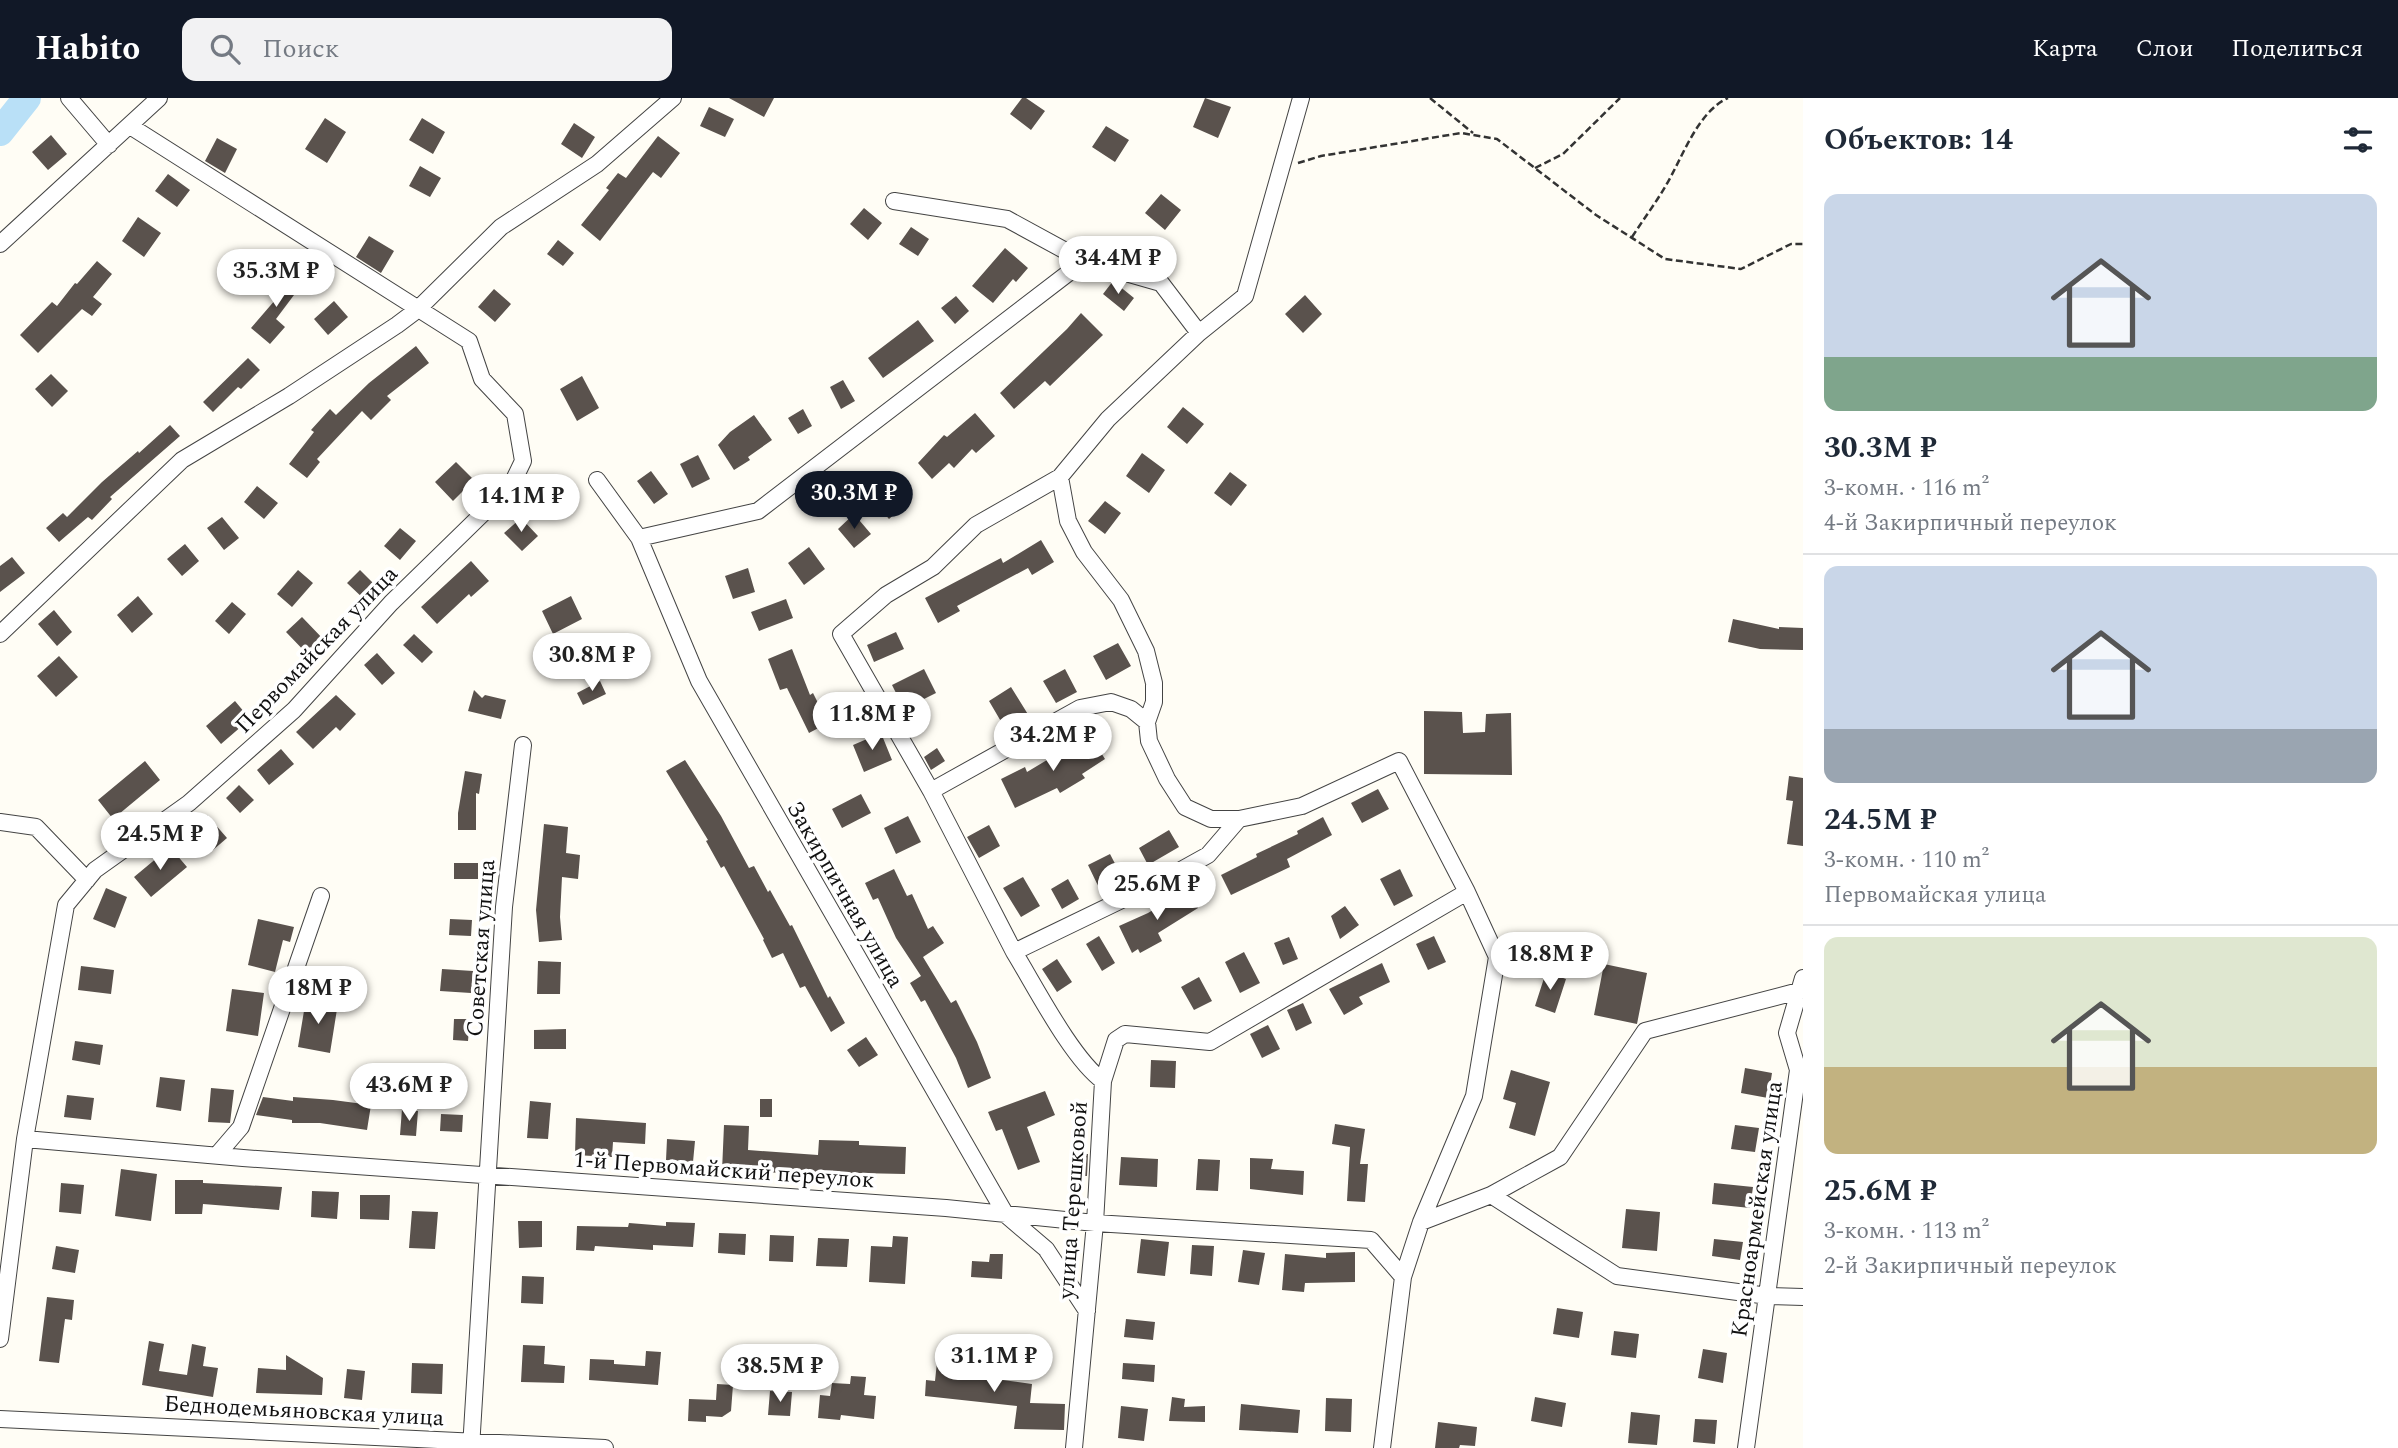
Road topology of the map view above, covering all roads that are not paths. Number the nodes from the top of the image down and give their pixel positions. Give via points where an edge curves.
1 (69, 98) edge
2 (159, 98) edge
3 (673, 98) edge
4 (1301, 98) edge
5 (130, 127) junction
6 (109, 145) junction
7 (894, 201) dead end
8 (0, 244) edge
9 (1084, 261) junction
10 (417, 310) junction
11 (1199, 333) junction
12 (1060, 477) junction
13 (597, 480) dead end
14 (639, 538) junction
15 (0, 634) edge
16 (1147, 722) junction
17 (523, 745) dead end
18 (931, 791) junction
19 (1239, 819) junction
20 (0, 822) edge
21 (87, 880) junction
22 (1467, 892) junction
23 (321, 896) dead end
24 (1014, 952) junction
25 (1801, 985) edge
26 (1795, 1033) edge
27 (1103, 1081) junction
28 (25, 1139) junction
29 (217, 1155) junction
30 (488, 1174) junction
31 (1491, 1195) junction
32 (1006, 1215) junction
33 (1421, 1222) junction
34 (1095, 1223) junction
35 (1403, 1277) junction
36 (1768, 1296) junction
37 (1803, 1297) edge
38 (1087, 1311) junction
39 (0, 1339) edge
40 (0, 1419) edge
41 (472, 1444) edge
42 (605, 1448) edge
43 (1074, 1448) edge
44 (1382, 1448) edge
45 (1746, 1448) edge

1 - 6 street
2 - 5 street
3 - 10 street via 597,164 501,227
4 - 11 street via 1245,296
5 - 6 street
5 - 10 street
6 - 8 street
7 - 9 street via 1006,219
9 - 11 street via 1161,283
9 - 14 street via 758,511
10 - 15 street via 289,396 182,460
10 - 21 street, Первомайская улица via 469,341 482,379 515,414 523,461 511,486 391,603 294,710 189,803
11 - 12 street via 1108,419
12 - 16 street via 1068,521 1084,552 1121,600 1146,651 1154,683
12 - 18 street via 976,525 933,567 886,595 841,634
13 - 14 street, Закирпичная улица
14 - 32 street, Закирпичная улица via 699,681
16 - 18 street via 1131,709 1111,702 1080,708
16 - 19 street via 1149,741 1185,807 1212,819
17 - 30 street, Советская улица via 504,908
18 - 24 street
19 - 22 street via 1302,806 1399,761
19 - 24 street via 1208,855
20 - 21 street via 36,827
21 - 28 street, Первомайская улица via 66,905
22 - 27 street, улица Терешковой via 1210,1042 1125,1034 1116,1040
22 - 33 street via 1497,957 1474,1096
23 - 29 street via 241,1127
24 - 27 street via 1063,1034
25 - 26 street, Красноармейская улица
25 - 31 street via 1645,1031 1560,1157
26 - 36 street, Красноармейская улица via 1798,1070
27 - 34 street, улица Терешковой
28 - 29 street, 1-й Первомайский переулок
28 - 39 street, Первомайская улица
29 - 30 street, 1-й Первомайский переулок
30 - 32 street, 1-й Первомайский переулок
30 - 41 street, Советская улица
31 - 33 street
31 - 36 street via 1617,1276
32 - 34 street, 1-й Первомайский переулок
32 - 38 street, Закирпичная улица via 1046,1249
33 - 35 street
34 - 35 street, 1-й Первомайский переулок via 1371,1240
34 - 38 street, улица Терешковой
35 - 44 street
36 - 37 street
36 - 45 street, Красноармейская улица
38 - 43 street, улица Терешковой
40 - 41 street, Беднодемьяновская улица
41 - 42 street, Беднодемьяновская улица

